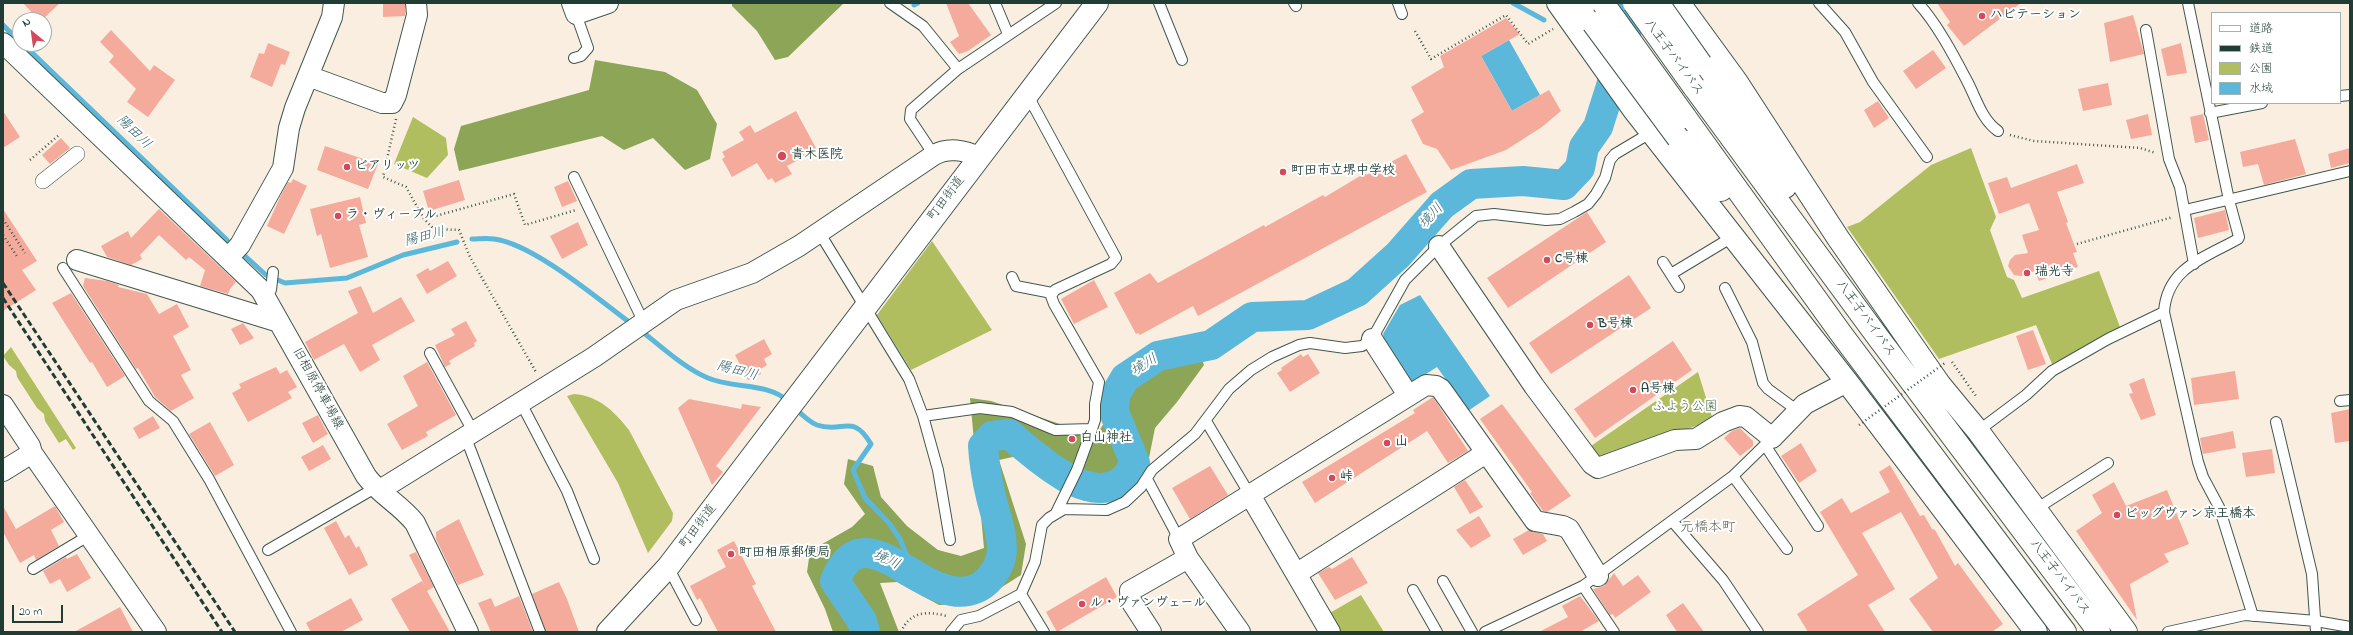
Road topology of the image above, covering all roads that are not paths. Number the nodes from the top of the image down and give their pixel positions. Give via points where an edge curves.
1 (334, 3) edge
2 (416, 3) edge
3 (608, 3) edge
4 (890, 3) edge
5 (995, 3) edge
6 (1056, 3) edge
7 (1097, 3) edge
8 (1159, 3) edge
9 (1398, 3) edge
10 (1558, 3) edge
11 (1578, 3) edge
12 (1603, 3) edge
13 (1634, 3) edge
14 (1658, 3) edge
15 (1679, 3) edge
16 (1819, 3) edge
17 (1918, 3) edge
18 (2188, 3) edge
19 (574, 9) edge
20 (1402, 14) dead end
21 (1693, 23) junction
22 (2146, 30) dead end
23 (1008, 34) junction
24 (3, 43) edge
25 (574, 58) dead end
26 (1182, 60) dead end
27 (958, 69) junction
28 (308, 76) junction
29 (1027, 94) junction
30 (2257, 104) edge
31 (2210, 113) junction
32 (1998, 131) road end
33 (1652, 132) junction
34 (77, 154) dead end
35 (934, 155) junction
36 (978, 157) junction
37 (1927, 157) dead end
38 (2350, 171) edge
39 (574, 177) dead end
40 (43, 182) dead end
41 (2229, 200) junction
42 (2185, 210) junction
43 (819, 232) junction
44 (1734, 236) junction
45 (1439, 246) junction
46 (228, 258) junction
47 (1663, 262) dead end
48 (70, 264) joint
49 (2194, 264) junction
50 (273, 272) dead end
51 (1671, 274) junction
52 (1012, 276) dead end
53 (1679, 287) dead end
54 (1725, 288) dead end
55 (268, 290) junction
56 (1052, 293) junction
57 (866, 308) junction
58 (2164, 312) junction
59 (279, 322) junction
60 (638, 326) junction
61 (1842, 335) junction
62 (1877, 336) junction
63 (1372, 339) junction
64 (430, 353) dead end
65 (1847, 382) junction
66 (1408, 395) junction
67 (521, 403) junction
68 (3, 404) edge
69 (1798, 411) junction
70 (923, 416) junction
71 (1206, 421) junction
72 (2276, 422) dead end
73 (1092, 429) junction
74 (1978, 432) junction
75 (470, 435) junction
76 (1768, 441) junction
77 (32, 453) junction
78 (1486, 453) junction
79 (2108, 463) dead end
80 (1943, 469) junction
81 (3, 471) edge
82 (1733, 476) junction
83 (1147, 479) junction
84 (378, 489) junction
85 (1250, 495) junction
86 (2036, 509) junction
87 (1056, 513) junction
88 (1673, 522) junction
89 (1818, 526) dead end
90 (88, 536) junction
91 (1179, 539) junction
92 (950, 540) dead end
93 (1787, 549) dead end
94 (268, 550) dead end
95 (1188, 558) junction
96 (594, 559) dead end
97 (668, 567) junction
98 (33, 569) dead end
99 (1296, 574) junction
100 (1443, 581) dead end
101 (1591, 581) junction
102 (1414, 590) dead end
103 (1021, 594) junction
104 (2252, 616) junction
105 (696, 620) dead end
106 (2316, 620) junction
107 (2208, 627) edge
108 (2350, 627) edge
109 (156, 632) edge
110 (290, 632) edge
111 (468, 632) edge
112 (540, 632) edge
113 (608, 632) edge
114 (951, 632) edge
115 (1044, 632) edge
116 (1151, 632) edge
117 (1240, 632) edge
118 (1330, 632) edge
119 (1437, 632) edge
120 (1472, 632) edge
121 (1485, 632) edge
122 (1614, 632) edge
123 (1758, 632) edge
124 (2036, 632) edge
125 (2047, 632) edge
126 (2065, 632) edge
127 (2099, 632) edge
128 (2126, 632) edge
129 (2168, 632) edge
130 (2316, 632) edge

1 - 28 street via 332,17
2 - 28 street via 417,15 392,103 382,103
3 - 19 street
4 - 27 lane via 923,26
5 - 23 lane
6 - 23 lane
7 - 29 main road, 町田街道
8 - 26 lane
9 - 20 lane
10 - 33 main road
11 - 61 main road, bridge via 1678,138
12 - 61 main road, 八王子バイパス, bridge
13 - 62 main road, 八王子バイパス, bridge
14 - 62 main road, bridge via 1815,233
15 - 21 main road
16 - 37 lane via 1845,32 1874,82
17 - 32 lane via 1930,18 1966,78 1984,116
18 - 31 lane
19 - 25 lane via 588,48 581,56
21 - 33 street via 1679,38
21 - 74 main road via 1749,100 1838,238 1940,385
22 - 42 lane via 2169,159 2180,187
23 - 27 lane
24 - 46 street, 旧相原停車場線
27 - 35 lane via 909,113 910,119
28 - 46 street via 291,121 283,168 240,245
29 - 36 main road, 町田街道
29 - 56 lane via 1116,256 1111,264
30 - 31 lane
31 - 41 lane
33 - 44 main road
33 - 45 lane via 1615,154 1596,194 1588,204 1574,212 1560,219 1546,220 1494,214 1476,216
34 - 40 street
35 - 36 street via 953,150 968,152
35 - 43 street
36 - 57 main road, 町田街道
38 - 41 lane
39 - 60 lane
41 - 42 lane
41 - 49 lane via 2240,236 2238,240
42 - 49 lane
43 - 57 lane
43 - 60 street via 752,273 676,300
44 - 51 lane
44 - 65 main road
45 - 63 lane via 1405,280
45 - 76 street via 1534,386 1592,464 1598,468 1675,440 1696,439 1723,422 1739,416 1746,418
46 - 55 street, 旧相原停車場線
47 - 51 lane
48 - 59 street
48 - 110 lane via 149,401 172,421 204,472
49 - 58 lane via 2182,271 2172,283 2165,298
50 - 55 lane
51 - 53 lane
52 - 56 lane via 1016,286
54 - 69 lane via 1752,342 1763,384
55 - 59 street, 旧相原停車場線
56 - 73 lane via 1054,304 1098,380
57 - 70 lane via 909,378
57 - 97 main road, 町田街道
58 - 74 lane via 2108,339 2052,371
58 - 104 lane via 2198,462 2219,507
59 - 84 street, 旧相原停車場線 via 366,476
60 - 67 street
61 - 80 main road, 八王子バイパス
62 - 127 main road, 八王子バイパス
63 - 66 street
63 - 71 lane via 1362,346 1345,348 1310,343 1272,357 1229,389
64 - 75 lane
65 - 69 street via 1819,396
65 - 124 main road
66 - 78 street via 1426,386 1436,386
66 - 85 street
67 - 75 street
67 - 96 lane via 567,491
68 - 77 street
69 - 76 street
70 - 73 lane via 980,408 1012,412 1055,430
70 - 92 lane via 938,470
71 - 83 lane via 1195,434 1152,470
71 - 85 lane
72 - 106 lane via 2312,574
73 - 87 lane via 1077,470
74 - 86 main road
75 - 84 street
75 - 112 lane
76 - 82 lane
76 - 89 lane
77 - 81 street
77 - 90 street
78 - 99 street
78 - 101 street via 1535,521 1569,529
79 - 86 lane
80 - 125 main road
80 - 126 main road, 八王子バイパス
82 - 88 lane
82 - 93 lane
83 - 87 lane via 1133,496 1116,507 1107,510 1072,508
83 - 91 lane
84 - 94 lane
84 - 111 street, 旧相原停車場線 via 404,509 415,523
85 - 91 street
85 - 99 street
86 - 128 main road
87 - 103 lane via 1042,525 1035,562
88 - 101 lane
88 - 123 lane via 1723,580
90 - 98 lane
90 - 109 street
91 - 95 street
95 - 116 street via 1130,591 1131,600
95 - 117 street
97 - 105 lane
97 - 113 main road, 町田街道
99 - 118 street
100 - 120 lane
101 - 121 lane
101 - 122 lane
102 - 119 lane
103 - 114 lane via 979,616 961,620
103 - 115 lane
104 - 106 lane
104 - 107 lane via 2235,616
106 - 108 lane
106 - 130 lane
107 - 129 lane

